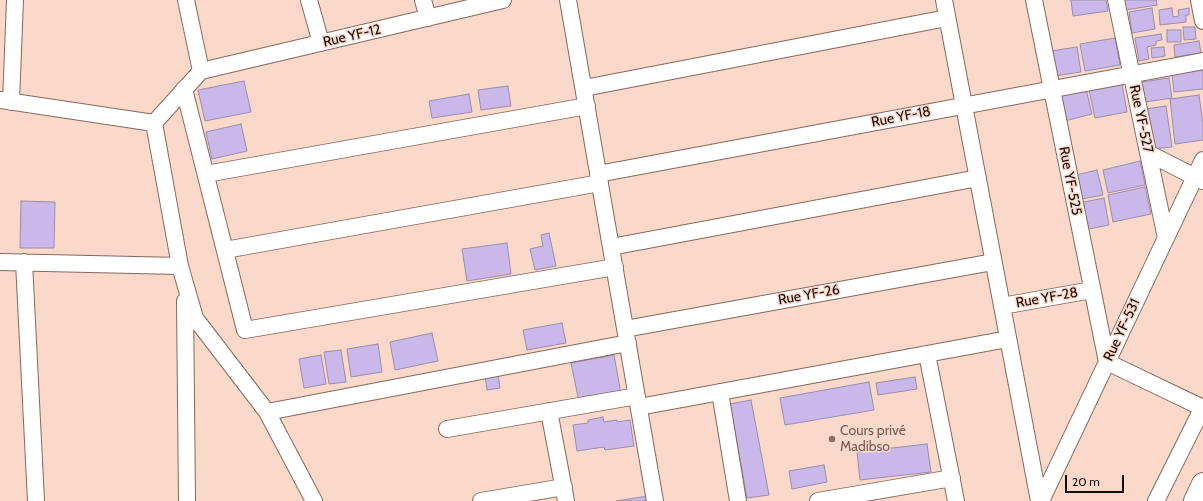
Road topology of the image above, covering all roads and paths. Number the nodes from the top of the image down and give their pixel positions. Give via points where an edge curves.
1 (15, 0) edge
2 (186, 0) edge
3 (309, 0) edge
4 (423, 0) edge
5 (503, 0) edge
6 (568, 0) edge
7 (944, 0) edge
8 (1034, 0) edge
9 (1116, 0) edge
10 (1199, 0) edge
11 (428, 18) junction
12 (947, 18) junction
13 (1203, 21) edge
14 (321, 43) junction
15 (1203, 61) edge
16 (201, 71) junction
17 (1132, 74) junction
18 (584, 88) junction
19 (184, 89) junction
20 (1052, 89) junction
21 (5, 101) edge
22 (964, 105) junction
23 (587, 106) junction
24 (154, 124) junction
25 (1148, 153) junction
26 (1203, 160) edge
27 (206, 174) junction
28 (599, 178) junction
29 (978, 178) junction
30 (1199, 179) edge
31 (1166, 238) junction
32 (611, 247) junction
33 (225, 250) junction
34 (0, 262) edge
35 (24, 262) junction
36 (993, 262) junction
37 (615, 268) junction
38 (182, 273) junction
39 (1092, 290) junction
40 (1002, 306) junction
41 (626, 336) junction
42 (1008, 338) junction
43 (927, 354) junction
44 (1107, 362) junction
45 (720, 392) junction
46 (638, 402) junction
47 (1203, 408) edge
48 (549, 411) junction
49 (267, 412) junction
50 (447, 429) dead end
51 (952, 478) junction
52 (1203, 484) edge
53 (565, 494) edge
54 (36, 501) edge
55 (187, 501) edge
56 (314, 501) edge
57 (481, 501) edge
58 (655, 501) edge
59 (738, 501) edge
60 (818, 501) edge
61 (956, 501) edge
62 (1040, 501) edge
63 (1156, 501) edge
64 (1195, 501) edge

1 - 21 street
2 - 16 street
3 - 14 street
4 - 11 street
5 - 11 street, Rue YF-12
6 - 18 street
7 - 12 street
8 - 20 street, Rue YF-525
9 - 17 street, Rue YF-527
10 - 13 street
11 - 14 street, Rue YF-12
12 - 18 street
12 - 22 street
14 - 16 street, Rue YF-12
15 - 17 street, Rue YF-18
16 - 19 street
17 - 20 street, Rue YF-18
17 - 25 street, Rue YF-527
18 - 23 street
19 - 24 street
19 - 27 street
20 - 22 street, Rue YF-18
20 - 39 street, Rue YF-525
21 - 24 street
22 - 28 street, Rue YF-18
22 - 29 street
23 - 27 street
23 - 28 street
24 - 38 street
25 - 30 street
25 - 31 street, Rue YF-527
26 - 30 street, Rue YF-531
27 - 33 street
28 - 32 street
28 - 33 street, Rue YF-18
29 - 32 street
29 - 36 street
30 - 31 street, Rue YF-531
31 - 44 street, Rue YF-531
32 - 37 street
33 - 37 street via 245,330
34 - 35 street
35 - 38 street
35 - 54 street
36 - 40 street
36 - 41 street, Rue YF-26
37 - 41 street
38 - 49 street via 196,318
38 - 55 street
39 - 40 street, Rue YF-28
39 - 44 street, Rue YF-525
40 - 42 street
41 - 46 street
41 - 49 street, Rue YF-26
42 - 43 street
42 - 62 street
43 - 45 street
43 - 51 street
44 - 47 street
44 - 62 street, Rue YF-531
45 - 46 street
45 - 59 street
46 - 48 street
46 - 58 street
47 - 63 street
48 - 50 street
48 - 53 street
49 - 56 street
51 - 60 street
51 - 61 street
52 - 64 main road
53 - 57 street

